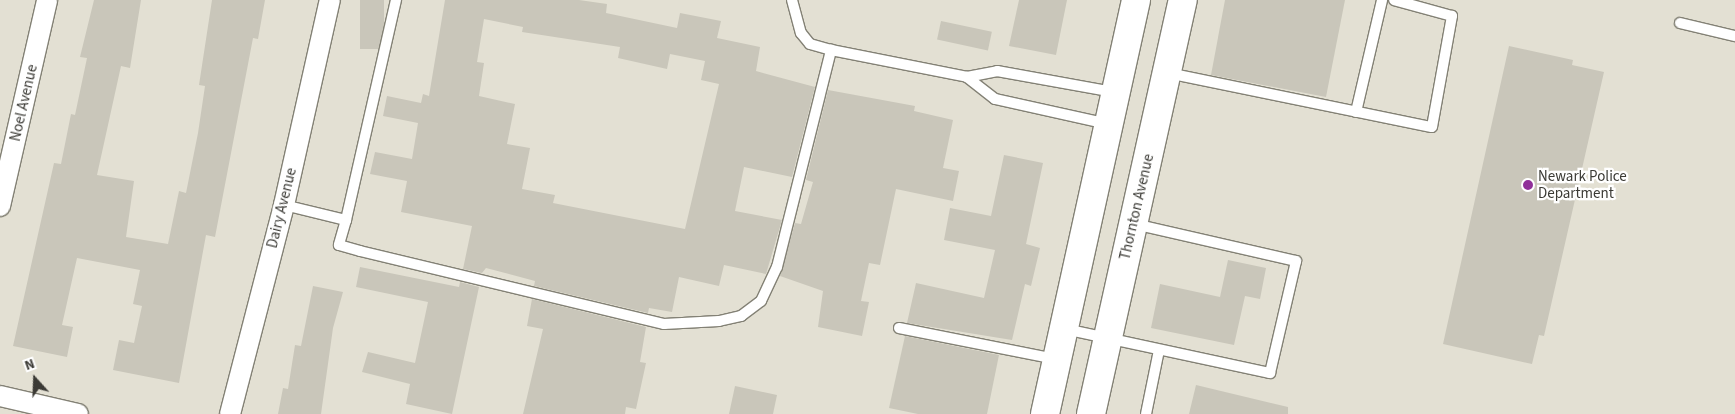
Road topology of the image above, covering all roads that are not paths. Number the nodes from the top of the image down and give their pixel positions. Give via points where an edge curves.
1 (47, 0) edge
2 (330, 0) edge
3 (396, 0) edge
4 (792, 0) edge
5 (1136, 0) edge
6 (1183, 0) edge
7 (1382, 0) edge
8 (1394, 0) edge
9 (1680, 23) dead end
10 (1735, 36) edge
11 (831, 50) junction
12 (1167, 73) junction
13 (967, 77) junction
14 (1115, 92) junction
15 (1356, 112) junction
16 (1110, 125) junction
17 (284, 205) junction
18 (0, 206) edge
19 (346, 220) junction
20 (1133, 224) junction
21 (899, 328) dead end
22 (1064, 328) junction
23 (1107, 339) junction
24 (1160, 350) junction
25 (1057, 359) junction
26 (0, 396) edge
27 (78, 414) edge
28 (230, 414) edge
29 (1045, 414) edge
30 (1091, 414) edge
31 (1146, 414) edge

1 - 18 street, Noel Avenue
2 - 17 street, Dairy Avenue
3 - 19 lane
4 - 11 lane via 801,33 810,44
5 - 14 main road
6 - 12 main road, Thornton Avenue
7 - 15 lane
8 - 15 lane via 1452,16 1432,127
9 - 10 lane
11 - 13 lane
11 - 19 lane via 777,267 761,301 741,316 719,321 664,324 505,287 339,245
12 - 15 lane
12 - 20 main road, Thornton Avenue
13 - 14 lane via 997,71
13 - 16 lane via 995,99
14 - 16 main road
16 - 22 main road
17 - 19 lane
17 - 28 street, Dairy Avenue
20 - 23 main road, Thornton Avenue
20 - 24 lane via 1296,261 1270,373
21 - 25 lane
22 - 23 lane
22 - 25 main road
23 - 24 lane
23 - 30 main road, Thornton Avenue
24 - 31 lane
25 - 29 main road
26 - 27 street

